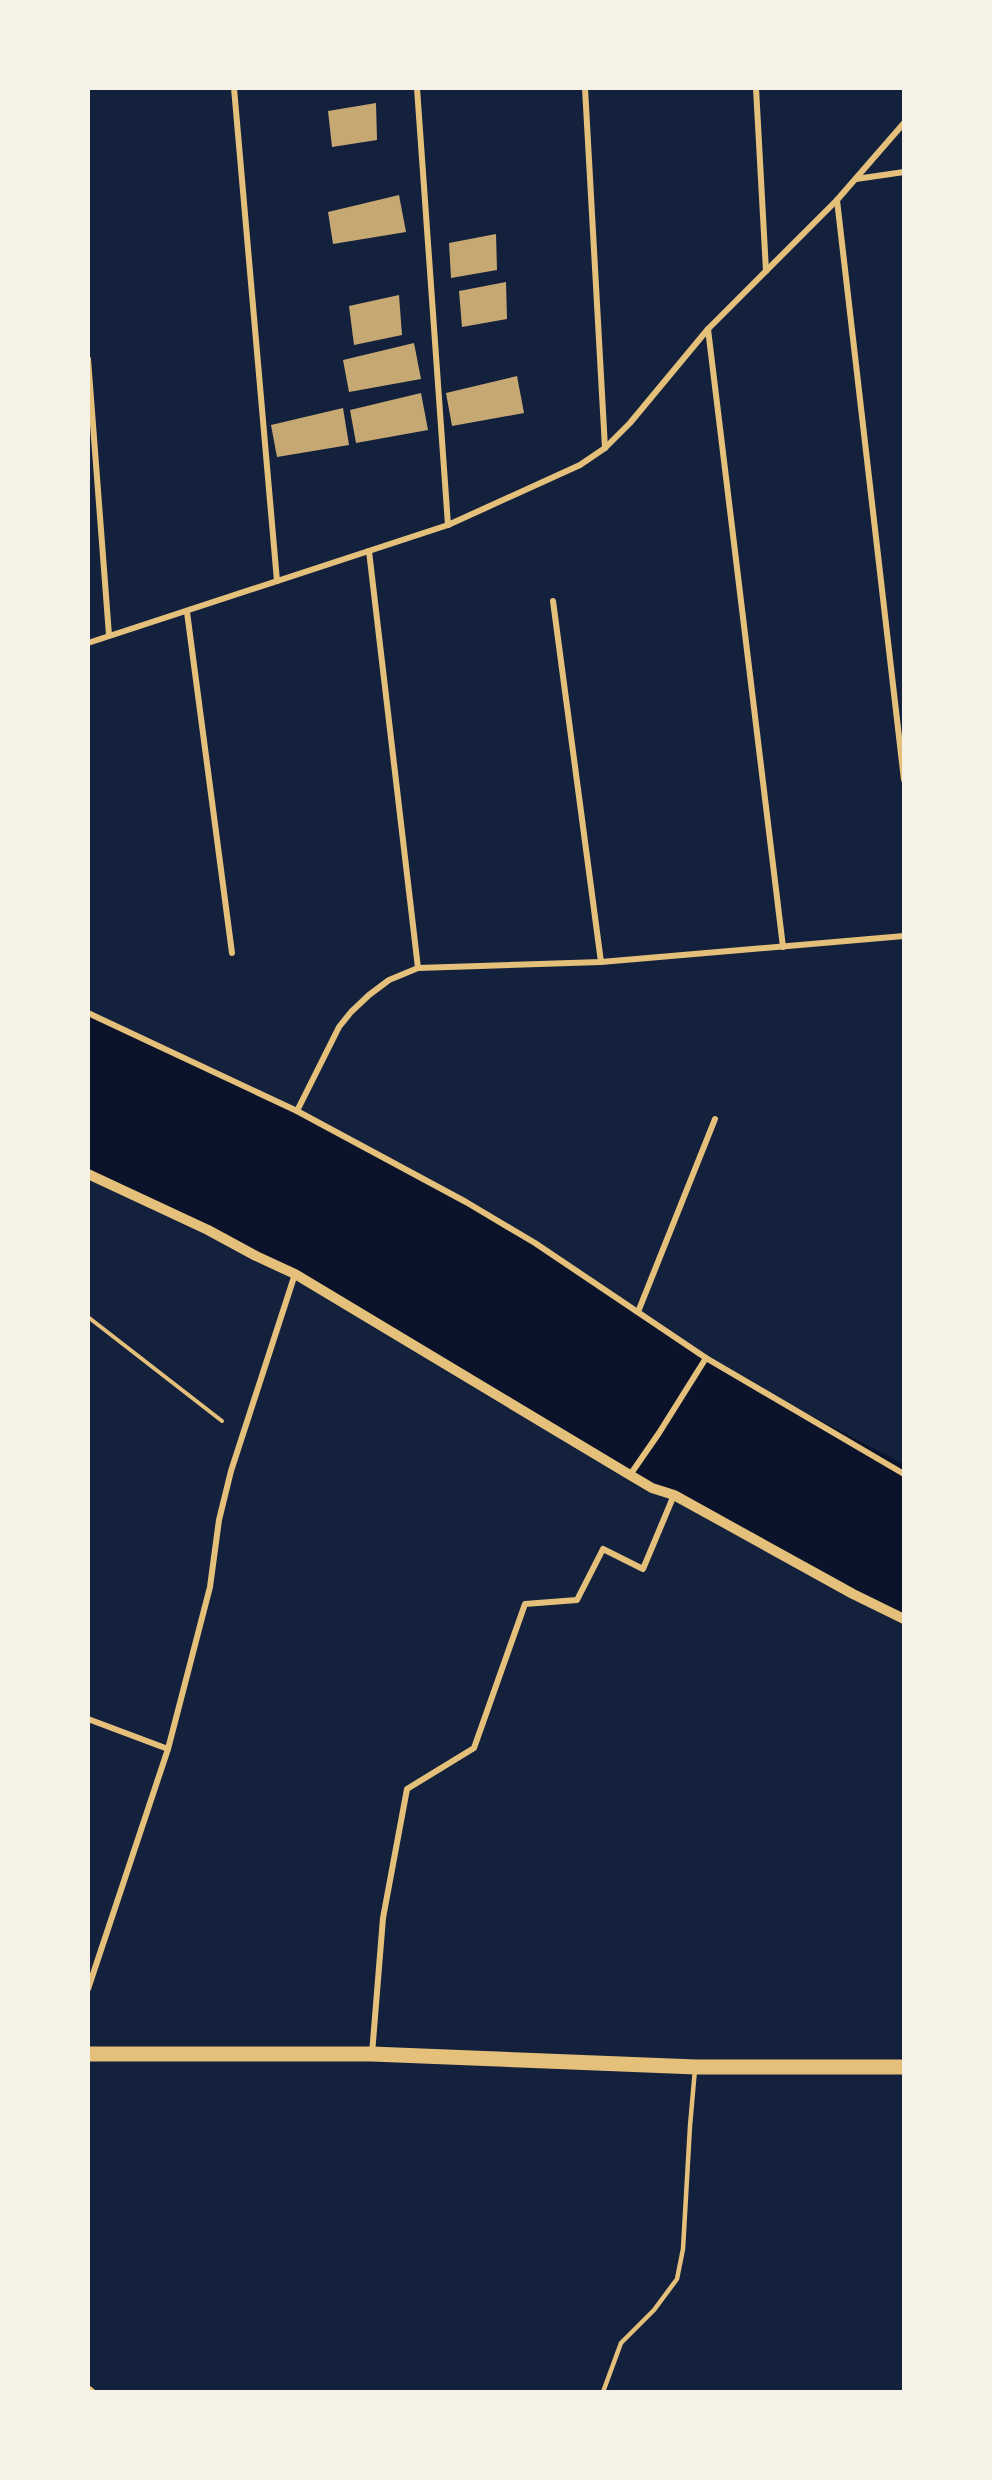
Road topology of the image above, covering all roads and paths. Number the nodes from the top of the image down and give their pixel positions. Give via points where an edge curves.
1 (234, 88) edge
2 (417, 88) edge
3 (585, 88) edge
4 (756, 88) edge
5 (903, 123) edge
6 (903, 172) edge
7 (855, 179) junction
8 (837, 200) junction
9 (766, 271) junction
10 (708, 329) junction
11 (88, 359) edge
12 (605, 448) junction
13 (448, 525) junction
14 (369, 551) junction
15 (277, 581) junction
16 (553, 601) dead end
17 (187, 612) junction
18 (110, 635) junction
19 (88, 643) edge
20 (903, 780) edge
21 (903, 936) edge
22 (783, 948) junction
23 (232, 953) dead end
24 (601, 962) junction
25 (418, 968) junction
26 (88, 1013) edge
27 (297, 1111) junction
28 (715, 1119) dead end
29 (88, 1174) edge
30 (295, 1274) junction
31 (638, 1312) junction
32 (88, 1317) edge
33 (706, 1358) junction
34 (242, 1436) junction
35 (903, 1474) edge
36 (630, 1475) junction
37 (674, 1495) junction
38 (903, 1619) edge
39 (88, 1719) edge
40 (168, 1749) junction
41 (88, 1989) edge
42 (88, 2054) edge
43 (372, 2054) junction
44 (696, 2067) junction
45 (903, 2067) edge
46 (88, 2387) edge
47 (94, 2391) edge
48 (603, 2391) edge

1 - 15 street
2 - 13 street
3 - 12 street
4 - 9 street
5 - 7 street
6 - 7 street
7 - 8 street
8 - 9 street
8 - 20 street
9 - 10 street
10 - 12 street
10 - 22 street
11 - 18 street
12 - 13 street via 580,465
13 - 14 street
14 - 15 street
14 - 25 street
15 - 17 street
16 - 24 street
17 - 18 street
17 - 23 street
18 - 19 street
21 - 22 street
22 - 24 street
24 - 25 street
25 - 27 street via 389,980 351,1012 339,1027
26 - 27 street
27 - 31 street via 486,1214
28 - 31 street
29 - 30 street
30 - 34 street
30 - 36 street
31 - 33 street
32 - 34 path
33 - 35 street
33 - 36 street
34 - 40 street via 219,1520 210,1587
36 - 37 street
37 - 38 street
37 - 43 street via 643,1569 603,1549 577,1600 525,1604 474,1748 407,1788 383,1918
39 - 40 street
40 - 41 street
42 - 43 main road
43 - 44 main road
44 - 45 main road
44 - 48 lane via 683,2249 677,2279 654,2310 621,2343
46 - 47 lane

